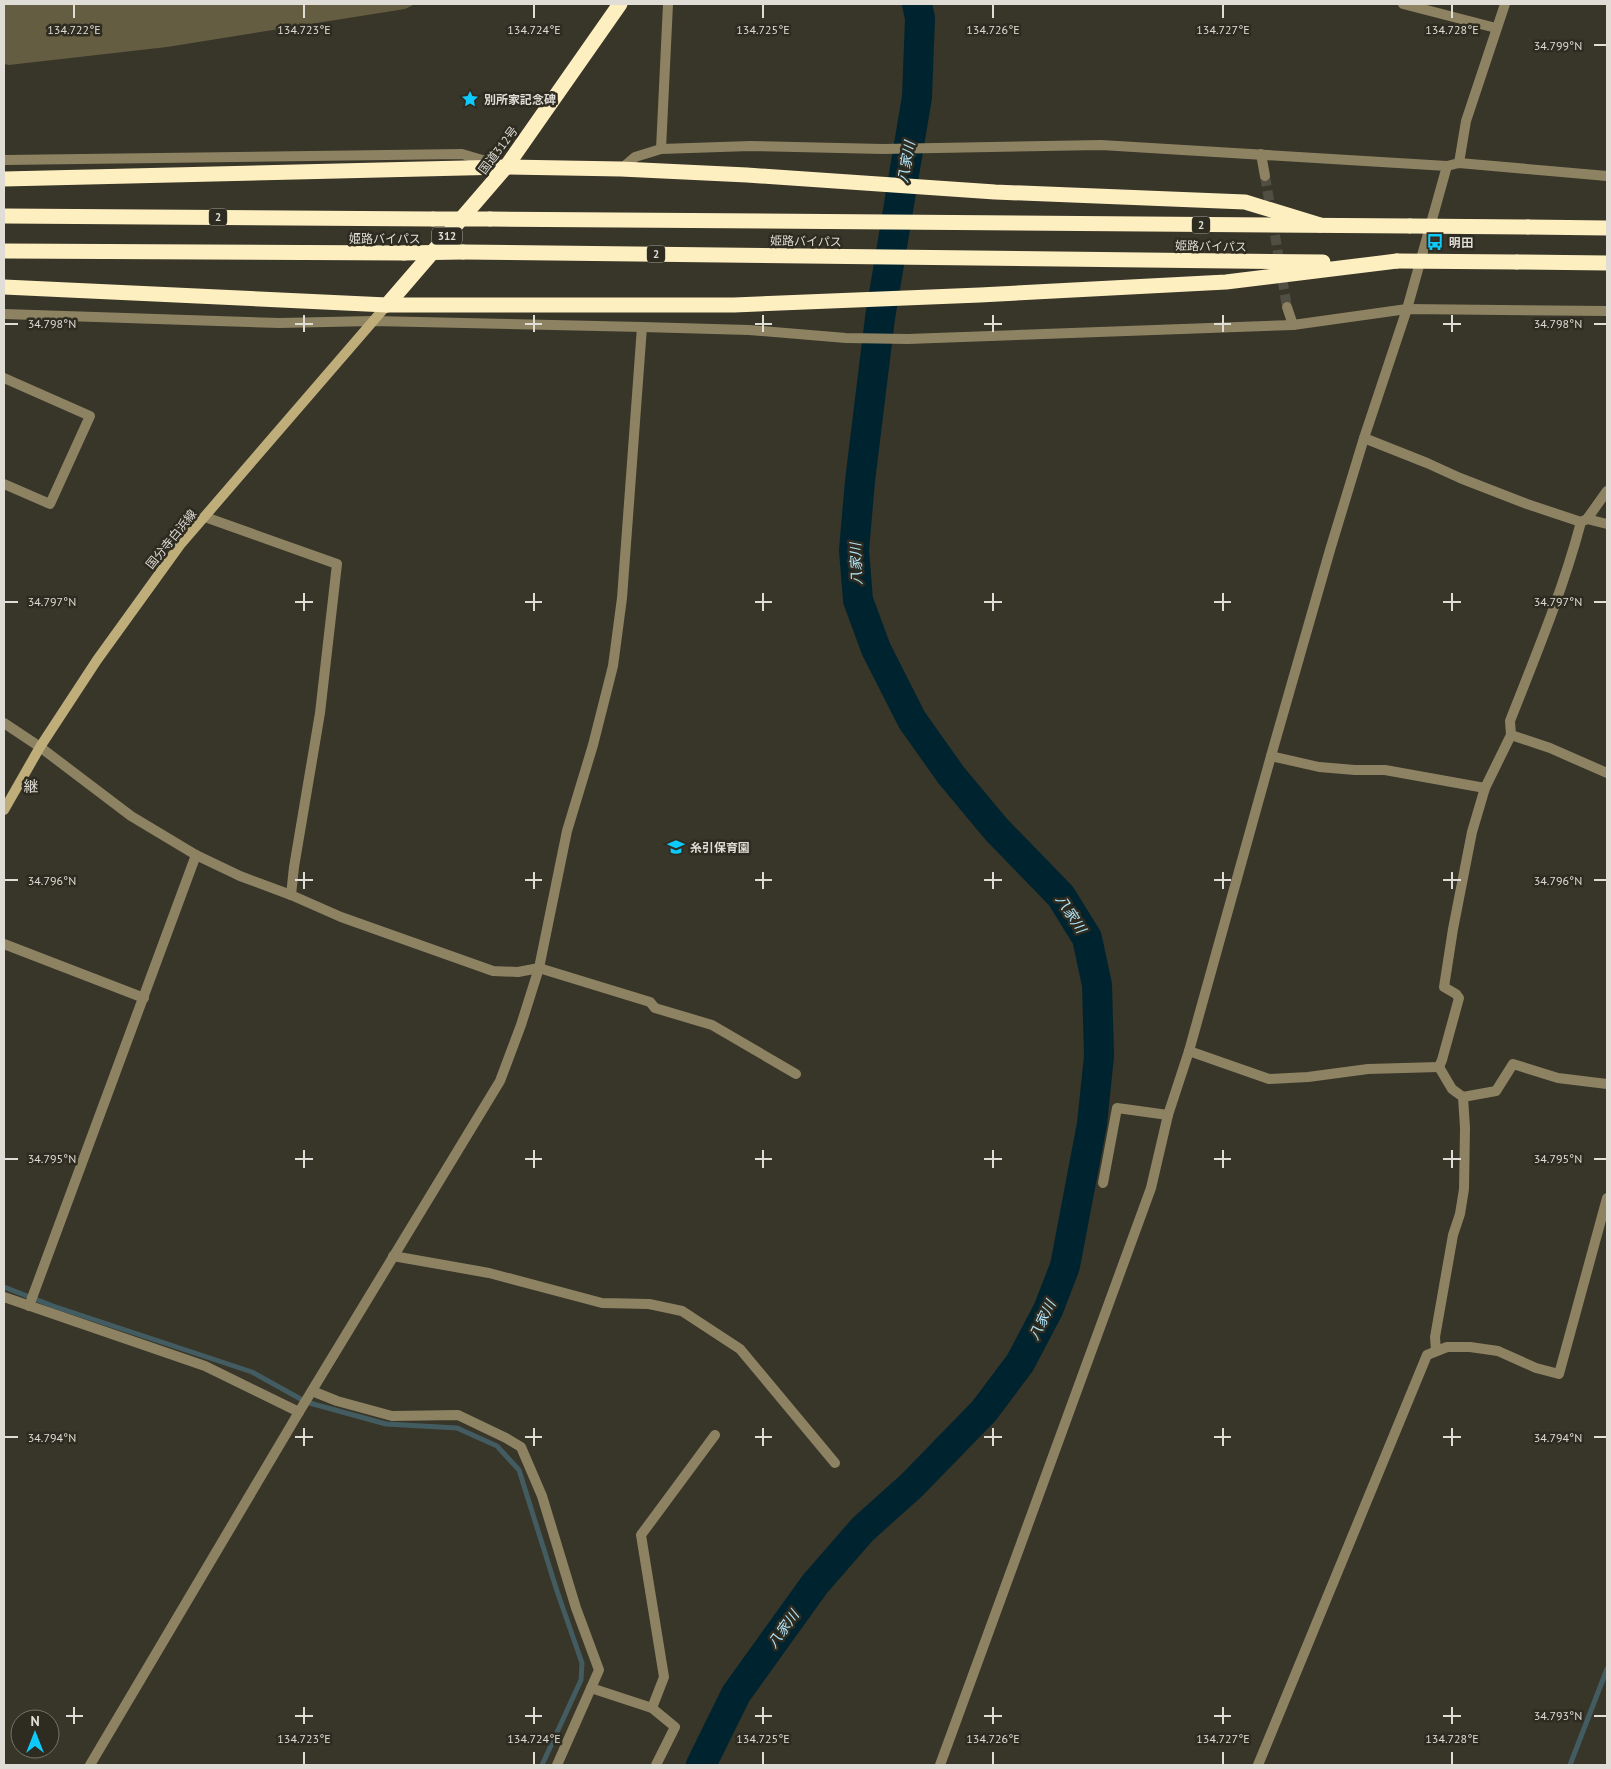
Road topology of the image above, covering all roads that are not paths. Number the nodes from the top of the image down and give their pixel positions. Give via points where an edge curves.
1 (620, 4) edge
2 (668, 4) edge
3 (1403, 4) edge
4 (1505, 4) edge
5 (1496, 28) junction
6 (661, 150) junction
7 (1261, 154) junction
8 (4, 160) edge
9 (1459, 163) junction
10 (1447, 166) junction
11 (506, 167) junction
12 (621, 169) junction
13 (1265, 176) tunnel mouth
14 (1607, 176) edge
15 (4, 179) edge
16 (4, 216) edge
17 (1320, 226) junction
18 (1607, 228) edge
19 (4, 251) edge
20 (1397, 261) junction
21 (1607, 263) edge
22 (4, 287) edge
23 (388, 305) junction
24 (1287, 307) tunnel mouth
25 (1407, 309) junction
26 (1607, 311) edge
27 (4, 314) edge
28 (372, 321) junction
29 (1293, 325) junction
30 (642, 327) junction
31 (4, 378) edge
32 (1364, 438) junction
33 (4, 484) edge
34 (1607, 491) edge
35 (205, 517) junction
36 (1584, 520) junction
37 (1607, 524) edge
38 (4, 723) edge
39 (1512, 735) junction
40 (40, 746) junction
41 (1271, 756) junction
42 (1607, 774) edge
43 (1485, 788) junction
44 (4, 810) edge
45 (196, 854) junction
46 (292, 895) junction
47 (4, 944) edge
48 (538, 968) junction
49 (144, 998) junction
50 (1189, 1051) junction
51 (1439, 1067) junction
52 (796, 1074) dead end
53 (1607, 1084) edge
54 (1463, 1097) junction
55 (1168, 1115) junction
56 (1103, 1183) dead end
57 (1607, 1198) edge
58 (393, 1256) junction
59 (4, 1297) edge
60 (29, 1306) junction
61 (1436, 1351) junction
62 (312, 1391) junction
63 (299, 1412) junction
64 (715, 1435) dead end
65 (834, 1463) dead end
66 (591, 1688) junction
67 (652, 1708) junction
68 (90, 1765) edge
69 (557, 1765) edge
70 (656, 1765) edge
71 (940, 1765) edge
72 (1258, 1765) edge

1 - 11 highway, 国道312号 / 312
2 - 6 street
3 - 5 street
4 - 5 street
5 - 9 street via 1466,121
6 - 7 street via 750,146 883,149 1101,145
6 - 12 street via 635,157
7 - 10 street
7 - 13 street
8 - 11 street via 462,154
9 - 10 street
9 - 14 street
10 - 25 street
11 - 12 highway
11 - 15 highway
11 - 23 highway, 国道312号 / 312
12 - 17 highway via 747,174 995,192 1245,202
16 - 17 highway, 姫路バイパス / 2, bridge
17 - 18 highway, 姫路バイパス / 2, bridge
19 - 20 highway, 姫路バイパス / 2, bridge
20 - 21 highway, 姫路バイパス / 2, bridge
20 - 23 highway via 1226,282 845,301 734,305
22 - 23 highway
23 - 28 main road, 国分寺白浜線
24 - 29 street
25 - 26 street
25 - 29 street
25 - 32 street
27 - 28 street via 279,323
28 - 30 street
28 - 35 main road, 国分寺白浜線
29 - 30 street via 908,339
30 - 48 street via 622,598 613,666 567,831
31 - 33 street via 90,416 50,504
32 - 36 street via 1527,504
32 - 41 street
34 - 36 street
35 - 40 main road, 国分寺白浜線 via 180,545 102,652
35 - 46 street via 337,564 320,713
36 - 37 street
36 - 39 street via 1552,616 1510,721
38 - 40 street
39 - 42 street
39 - 43 street
40 - 44 main road, 国分寺白浜線
40 - 45 street via 131,816
41 - 43 street via 1319,767 1384,770
41 - 50 street
43 - 51 street via 1472,832 1453,929 1444,987 1459,998
45 - 46 street via 240,876
45 - 49 street
46 - 48 street via 341,917 493,971 518,972
47 - 49 street
48 - 52 street via 650,1002 654,1008 712,1026
48 - 58 street via 500,1081
49 - 60 street
50 - 51 street via 1269,1079 1368,1069
50 - 55 street
51 - 54 street via 1452,1089
53 - 54 street via 1558,1078 1513,1064 1496,1092
54 - 61 street via 1464,1189
55 - 56 street via 1116,1108
55 - 71 street via 1151,1188
57 - 61 street via 1559,1374 1536,1368 1498,1351 1470,1347 1446,1347
58 - 62 street
58 - 65 street via 489,1273 602,1303 649,1304 682,1310 740,1349
59 - 60 street
60 - 63 street via 205,1366
61 - 72 street via 1427,1355
62 - 63 street
62 - 66 street via 392,1416 458,1416 521,1447 542,1496 576,1608 599,1670
63 - 68 street
64 - 67 street via 641,1535 664,1677
66 - 67 street
66 - 69 street
67 - 70 street via 675,1727

